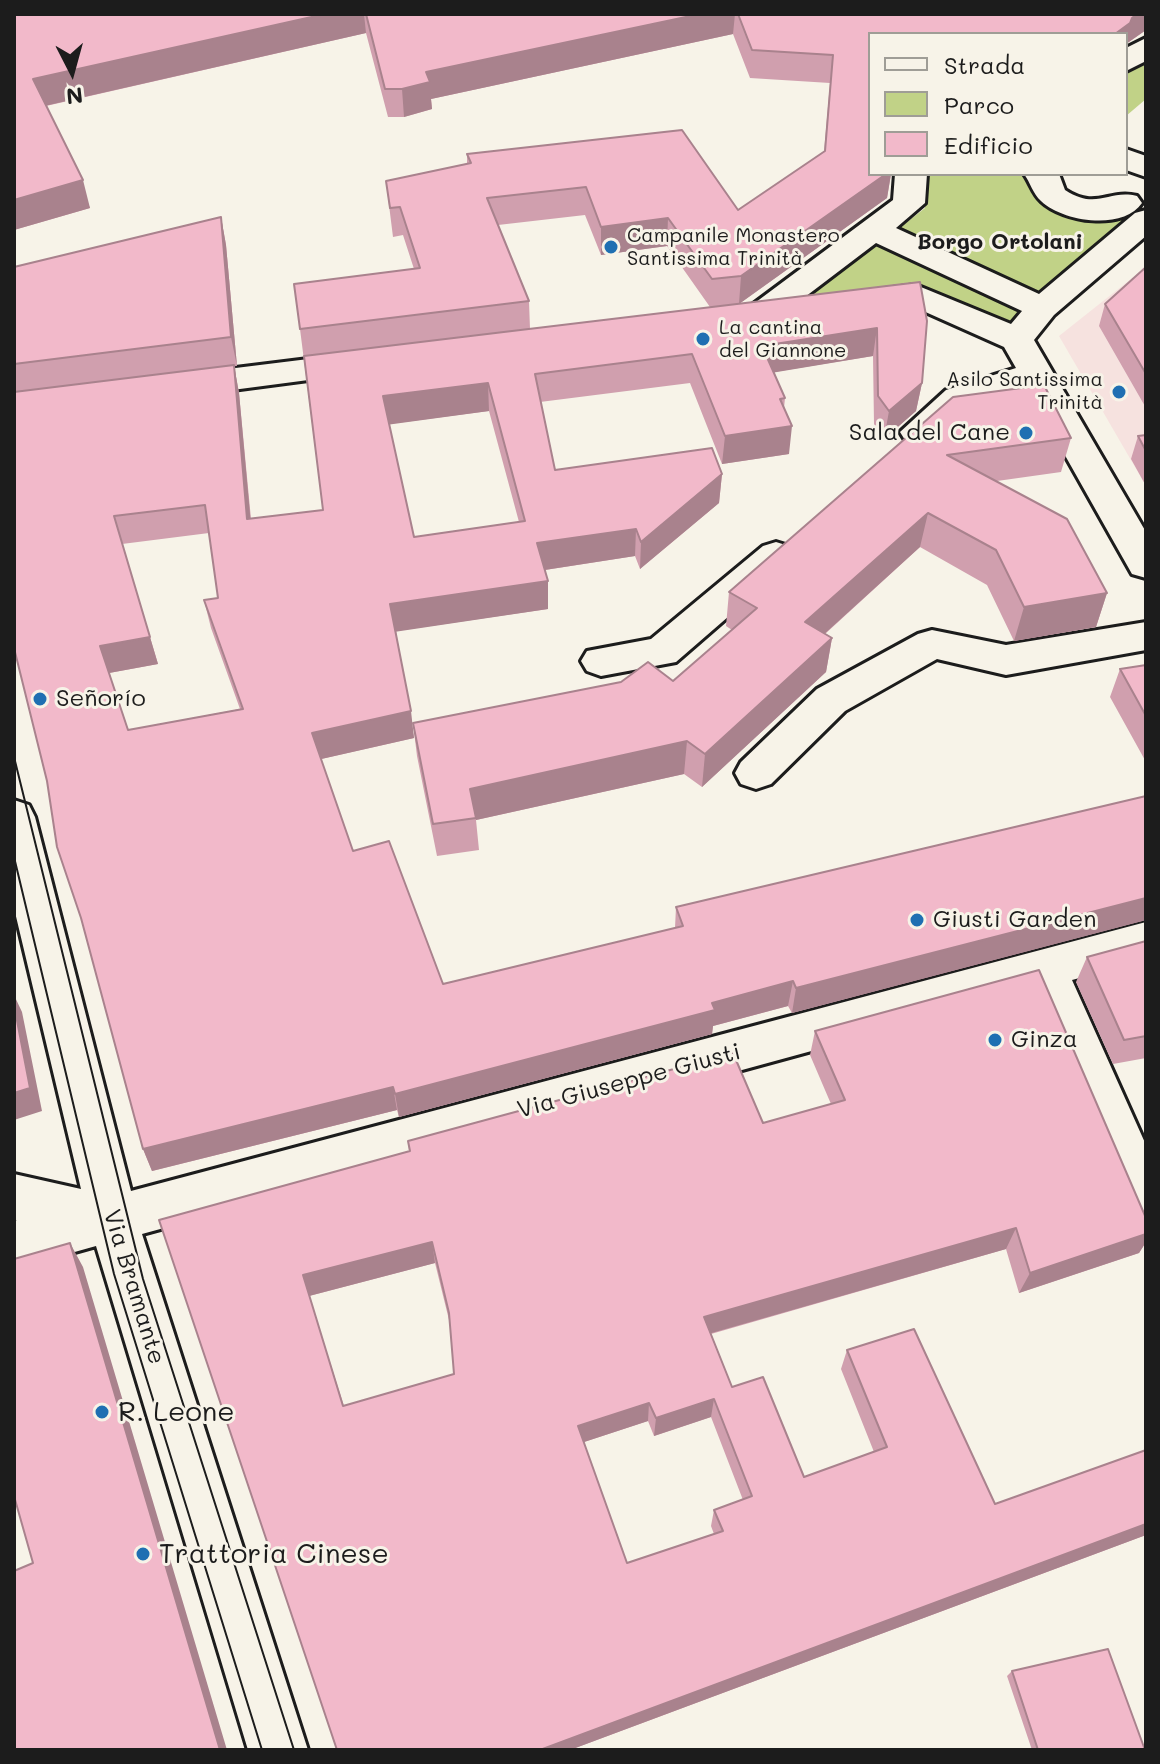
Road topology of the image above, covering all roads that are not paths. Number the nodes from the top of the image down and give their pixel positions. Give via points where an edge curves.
1 (1146, 47) edge
2 (1128, 60) edge
3 (1128, 159) edge
4 (1146, 168) edge
5 (911, 176) edge
6 (1043, 176) edge
7 (1135, 213) edge
8 (874, 230) junction
9 (1042, 308) junction
10 (1017, 340) junction
11 (392, 359) edge
12 (1036, 374) junction
13 (140, 391) edge
14 (888, 459) edge
15 (805, 530) edge
16 (1146, 565) edge
17 (1146, 636) edge
18 (601, 661) dead end
19 (756, 773) dead end
20 (14, 817) edge
21 (1146, 941) edge
22 (1044, 969) junction
23 (14, 1197) edge
24 (1146, 1200) edge
25 (113, 1220) junction
26 (14, 1245) edge
27 (278, 1750) edge

1 - 2 street
3 - 4 street
5 - 8 street via 909,203
6 - 7 street via 1051,194 1073,207
7 - 9 street
8 - 9 street
8 - 10 street via 752,314 916,295
9 - 10 street
10 - 12 street
11 - 13 street
12 - 14 street via 958,398
12 - 16 street
15 - 18 street via 662,652
17 - 19 street via 1006,660 932,644 831,700
20 - 25 street, Via Bramante
21 - 22 street, Via Giuseppe Giusti
22 - 24 street
22 - 25 street, Via Giuseppe Giusti
23 - 25 street
25 - 26 street, Via Giuseppe Giusti
25 - 27 street, Via Bramante

